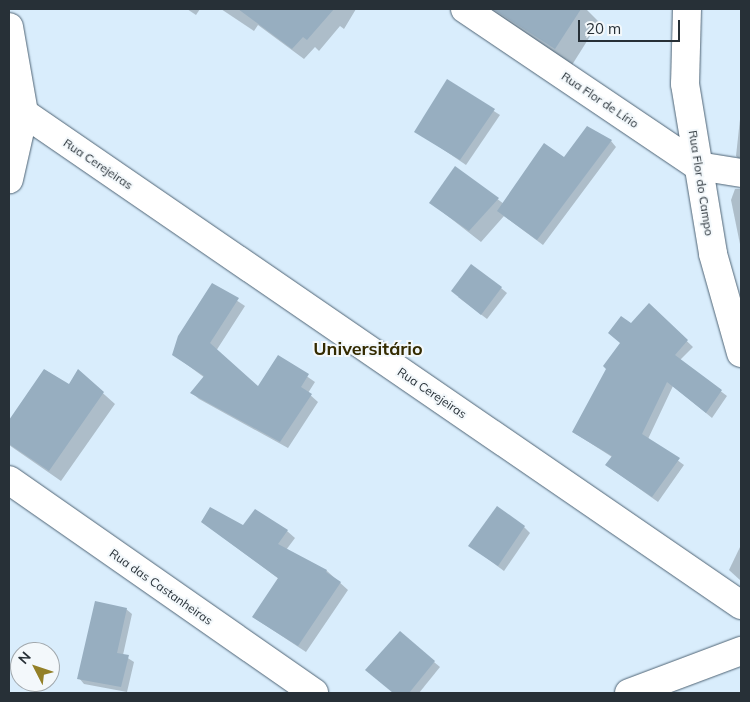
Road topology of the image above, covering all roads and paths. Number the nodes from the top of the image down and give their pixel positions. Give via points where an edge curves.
1 (465, 9) edge
2 (687, 9) edge
3 (9, 27) edge
4 (24, 113) junction
5 (698, 166) junction
6 (741, 173) edge
7 (9, 179) edge
8 (741, 354) edge
9 (9, 480) edge
10 (741, 605) edge
11 (741, 651) edge
12 (314, 693) edge
13 (629, 693) edge

1 - 5 street, Rua Flor de Lírio
2 - 5 street, Rua Flor do Campo via 685,84
3 - 4 street
4 - 7 street
4 - 10 street, Rua Cerejeiras
5 - 6 street, Rua Flor de Lírio
5 - 8 street, Rua Flor do Campo via 713,254
9 - 12 street, Rua das Castanheiras
11 - 13 street

